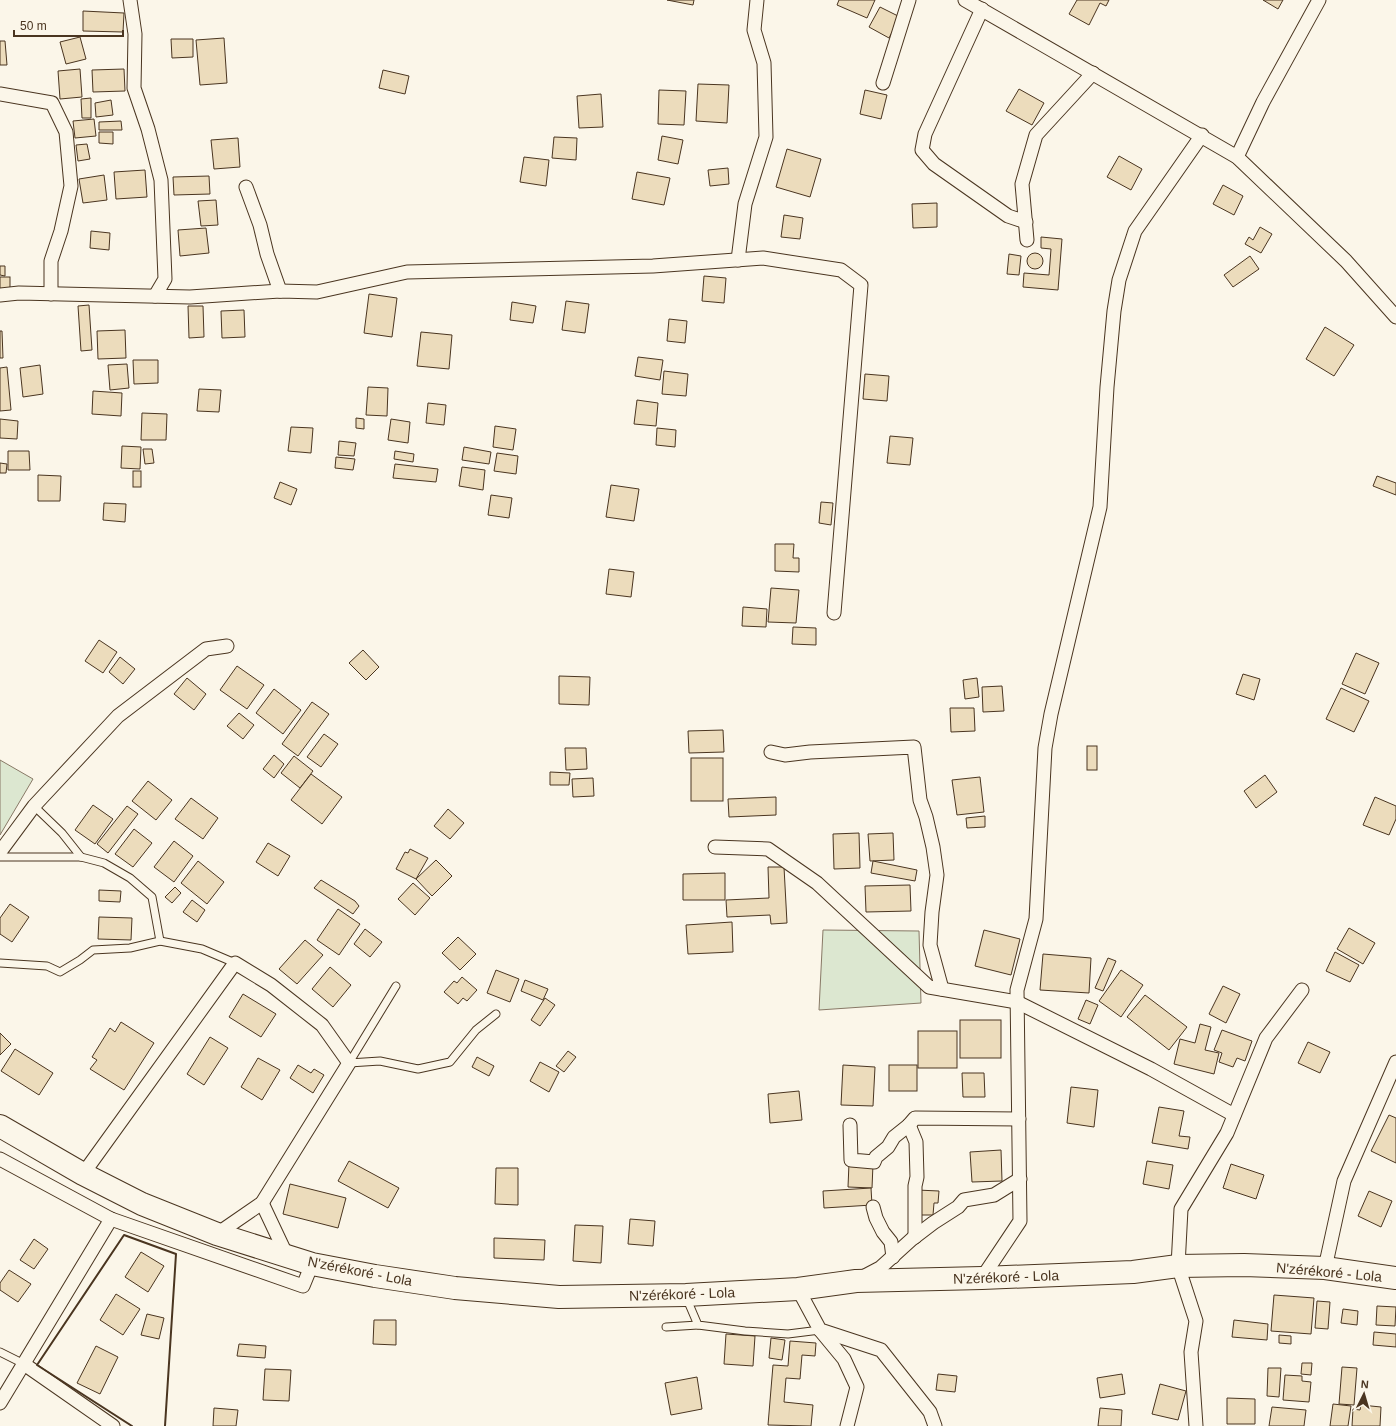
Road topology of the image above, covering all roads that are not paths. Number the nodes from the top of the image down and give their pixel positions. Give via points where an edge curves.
1 (130, 0) edge
2 (757, 0) edge
3 (909, 0) edge
4 (965, 0) edge
5 (1319, 0) edge
6 (982, 9) junction
7 (1093, 73) junction
8 (883, 83) dead end
9 (0, 94) edge
10 (1202, 135) junction
11 (1237, 157) junction
12 (246, 187) dead end
13 (1026, 222) junction
14 (1027, 240) dead end
15 (738, 260) junction
16 (280, 291) junction
17 (51, 294) junction
18 (0, 295) edge
19 (155, 296) junction
20 (1396, 317) edge
21 (834, 613) dead end
22 (227, 646) dead end
23 (771, 752) dead end
24 (34, 806) junction
25 (715, 847) dead end
26 (0, 852) edge
27 (0, 857) edge
28 (81, 857) junction
29 (160, 941) junction
30 (0, 963) edge
31 (236, 963) junction
32 (396, 986) dead end
33 (942, 989) junction
34 (1302, 990) dead end
35 (1017, 1002) junction
36 (496, 1014) dead end
37 (1396, 1062) edge
38 (349, 1063) junction
39 (1234, 1116) junction
40 (1018, 1119) junction
41 (850, 1125) dead end
42 (909, 1125) junction
43 (0, 1126) edge
44 (0, 1159) edge
45 (83, 1174) junction
46 (1020, 1179) junction
47 (262, 1203) junction
48 (873, 1207) dead end
49 (111, 1220) junction
50 (217, 1234) junction
51 (915, 1237) junction
52 (286, 1256) junction
53 (893, 1257) junction
54 (312, 1264) junction
55 (1178, 1266) junction
56 (1325, 1268) junction
57 (982, 1278) junction
58 (1396, 1278) edge
59 (856, 1281) junction
60 (798, 1288) junction
61 (686, 1295) junction
62 (698, 1325) junction
63 (666, 1327) dead end
64 (820, 1330) junction
65 (0, 1352) edge
66 (24, 1364) junction
67 (0, 1403) edge
68 (113, 1426) edge
69 (847, 1426) edge
70 (935, 1426) edge
71 (1196, 1426) edge

1 - 19 street via 135,34 134,88 161,180 165,279
2 - 15 street via 754,30 764,63 766,138 746,204
3 - 8 street
4 - 6 street
5 - 11 street
6 - 7 street
6 - 13 street via 925,134 922,150 934,164 1008,216
7 - 10 street
7 - 13 street via 1036,135 1022,184
9 - 17 street via 52,103 66,132 71,186 61,231 51,260
10 - 11 street
10 - 35 street via 1135,231 1119,280 1108,379 1100,508 1045,748 1036,919 1017,990
11 - 20 street via 1346,261
12 - 16 street
13 - 14 street
15 - 16 street via 653,266 407,272 323,291
15 - 21 street via 763,258 841,270 861,286
16 - 19 street via 190,297
17 - 18 street
17 - 19 street
22 - 24 street via 206,650 118,716
23 - 33 street via 785,755 914,747 920,800 933,847 937,875 930,945
24 - 26 street
24 - 28 lane via 62,833
25 - 33 street via 768,849 817,883 929,987
27 - 28 lane
28 - 29 lane via 104,863 130,878 152,897
29 - 30 lane via 130,948 93,950 60,972 47,966
29 - 31 lane via 202,950
31 - 38 street via 271,985 322,1025
31 - 45 street
32 - 38 lane
33 - 35 street
34 - 39 street via 1266,1038
35 - 39 street via 1151,1069
35 - 40 street
36 - 38 lane via 476,1030 450,1062 418,1069 380,1061
37 - 56 street via 1344,1181
38 - 47 street
39 - 55 street via 1227,1133 1181,1209
40 - 42 street via 916,1118
40 - 46 street
41 - 42 street via 851,1160 874,1162 894,1137
42 - 51 street via 916,1142
43 - 45 highway, N'zérékoré - Lola
44 - 49 street
45 - 50 highway, N'zérékoré - Lola via 142,1204
46 - 51 street via 994,1194 964,1200
46 - 57 street via 1020,1221
47 - 50 street
47 - 52 street
48 - 53 street via 883,1232 891,1242
49 - 54 street via 303,1286
49 - 66 street
50 - 52 highway, N'zérékoré - Lola
51 - 53 street
52 - 54 highway, N'zérékoré - Lola
53 - 59 street via 880,1268
54 - 61 highway, N'zérékoré - Lola via 455,1288 552,1296
55 - 56 highway, N'zérékoré - Lola
55 - 57 highway, N'zérékoré - Lola via 1133,1272
55 - 71 street via 1196,1321 1191,1352
56 - 58 highway, N'zérékoré - Lola
57 - 59 highway, N'zérékoré - Lola
59 - 60 highway, N'zérékoré - Lola
60 - 61 highway, N'zérékoré - Lola
60 - 64 street
61 - 62 lane
62 - 63 lane
62 - 64 lane via 788,1334
64 - 69 street via 844,1359 857,1388
64 - 70 street via 881,1350 930,1412
65 - 66 lane
66 - 67 street
66 - 68 street

